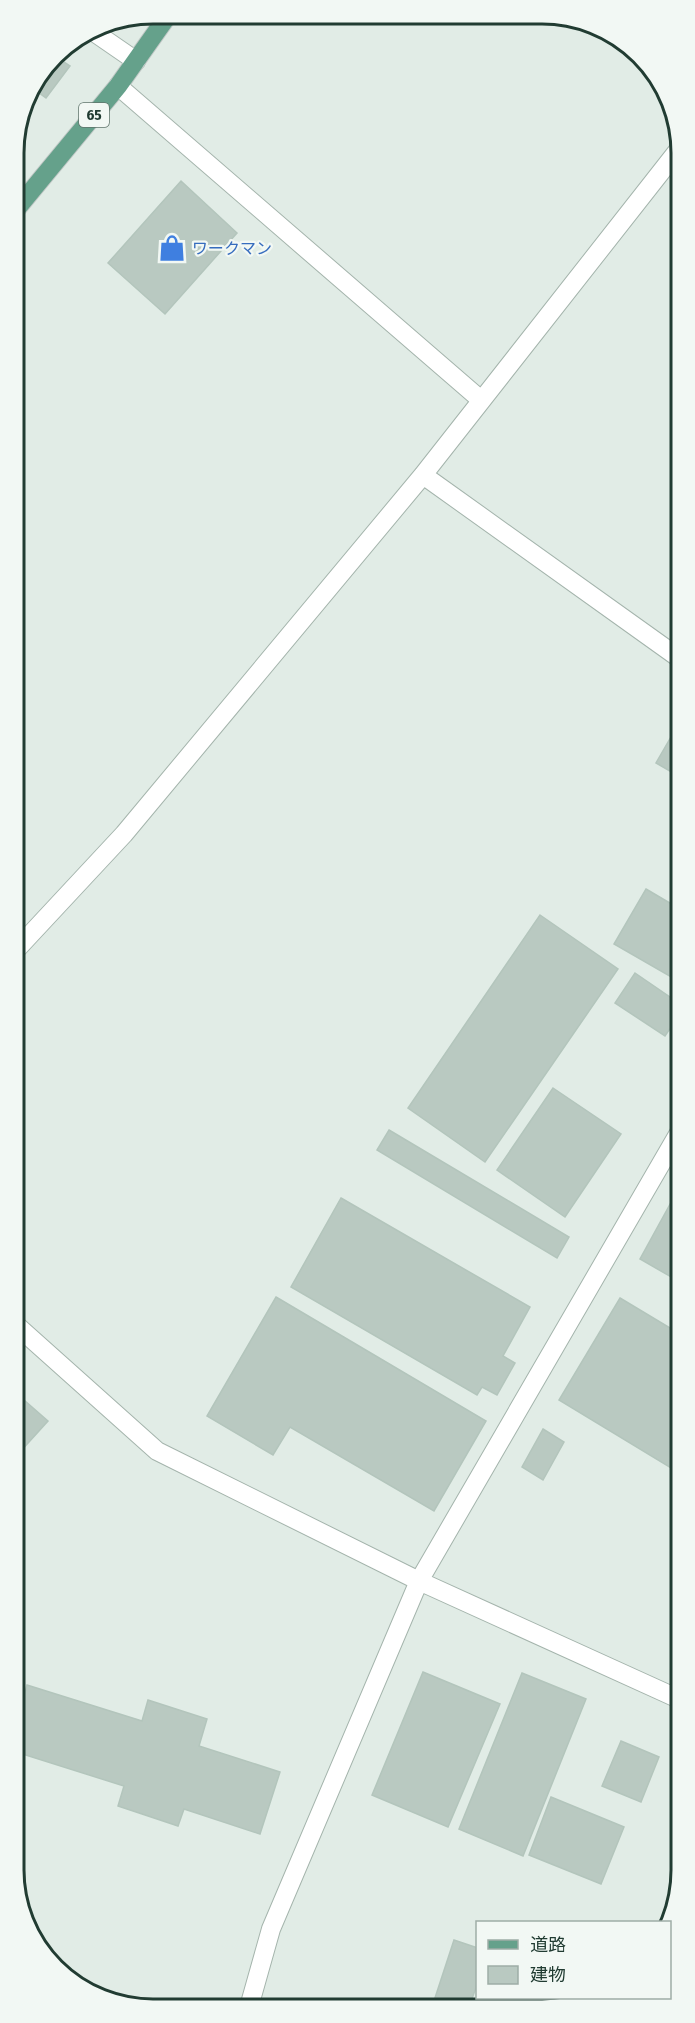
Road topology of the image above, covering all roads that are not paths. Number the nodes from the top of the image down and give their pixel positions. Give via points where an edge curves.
1 (162, 24) edge
2 (99, 36) edge
3 (136, 61) junction
4 (117, 86) junction
5 (671, 159) edge
6 (24, 200) edge
7 (481, 400) junction
8 (423, 475) junction
9 (671, 652) edge
10 (24, 941) edge
11 (671, 1147) edge
12 (24, 1332) edge
13 (419, 1581) junction
14 (671, 1695) edge
15 (251, 1999) edge

1 - 3 main road, 65
2 - 3 street
3 - 4 main road, 65
4 - 6 main road, 65
4 - 7 street
5 - 7 street
7 - 8 street
8 - 9 street
8 - 10 street via 124,834
11 - 13 street
12 - 13 street via 158,1451
13 - 14 street
13 - 15 street via 271,1929

